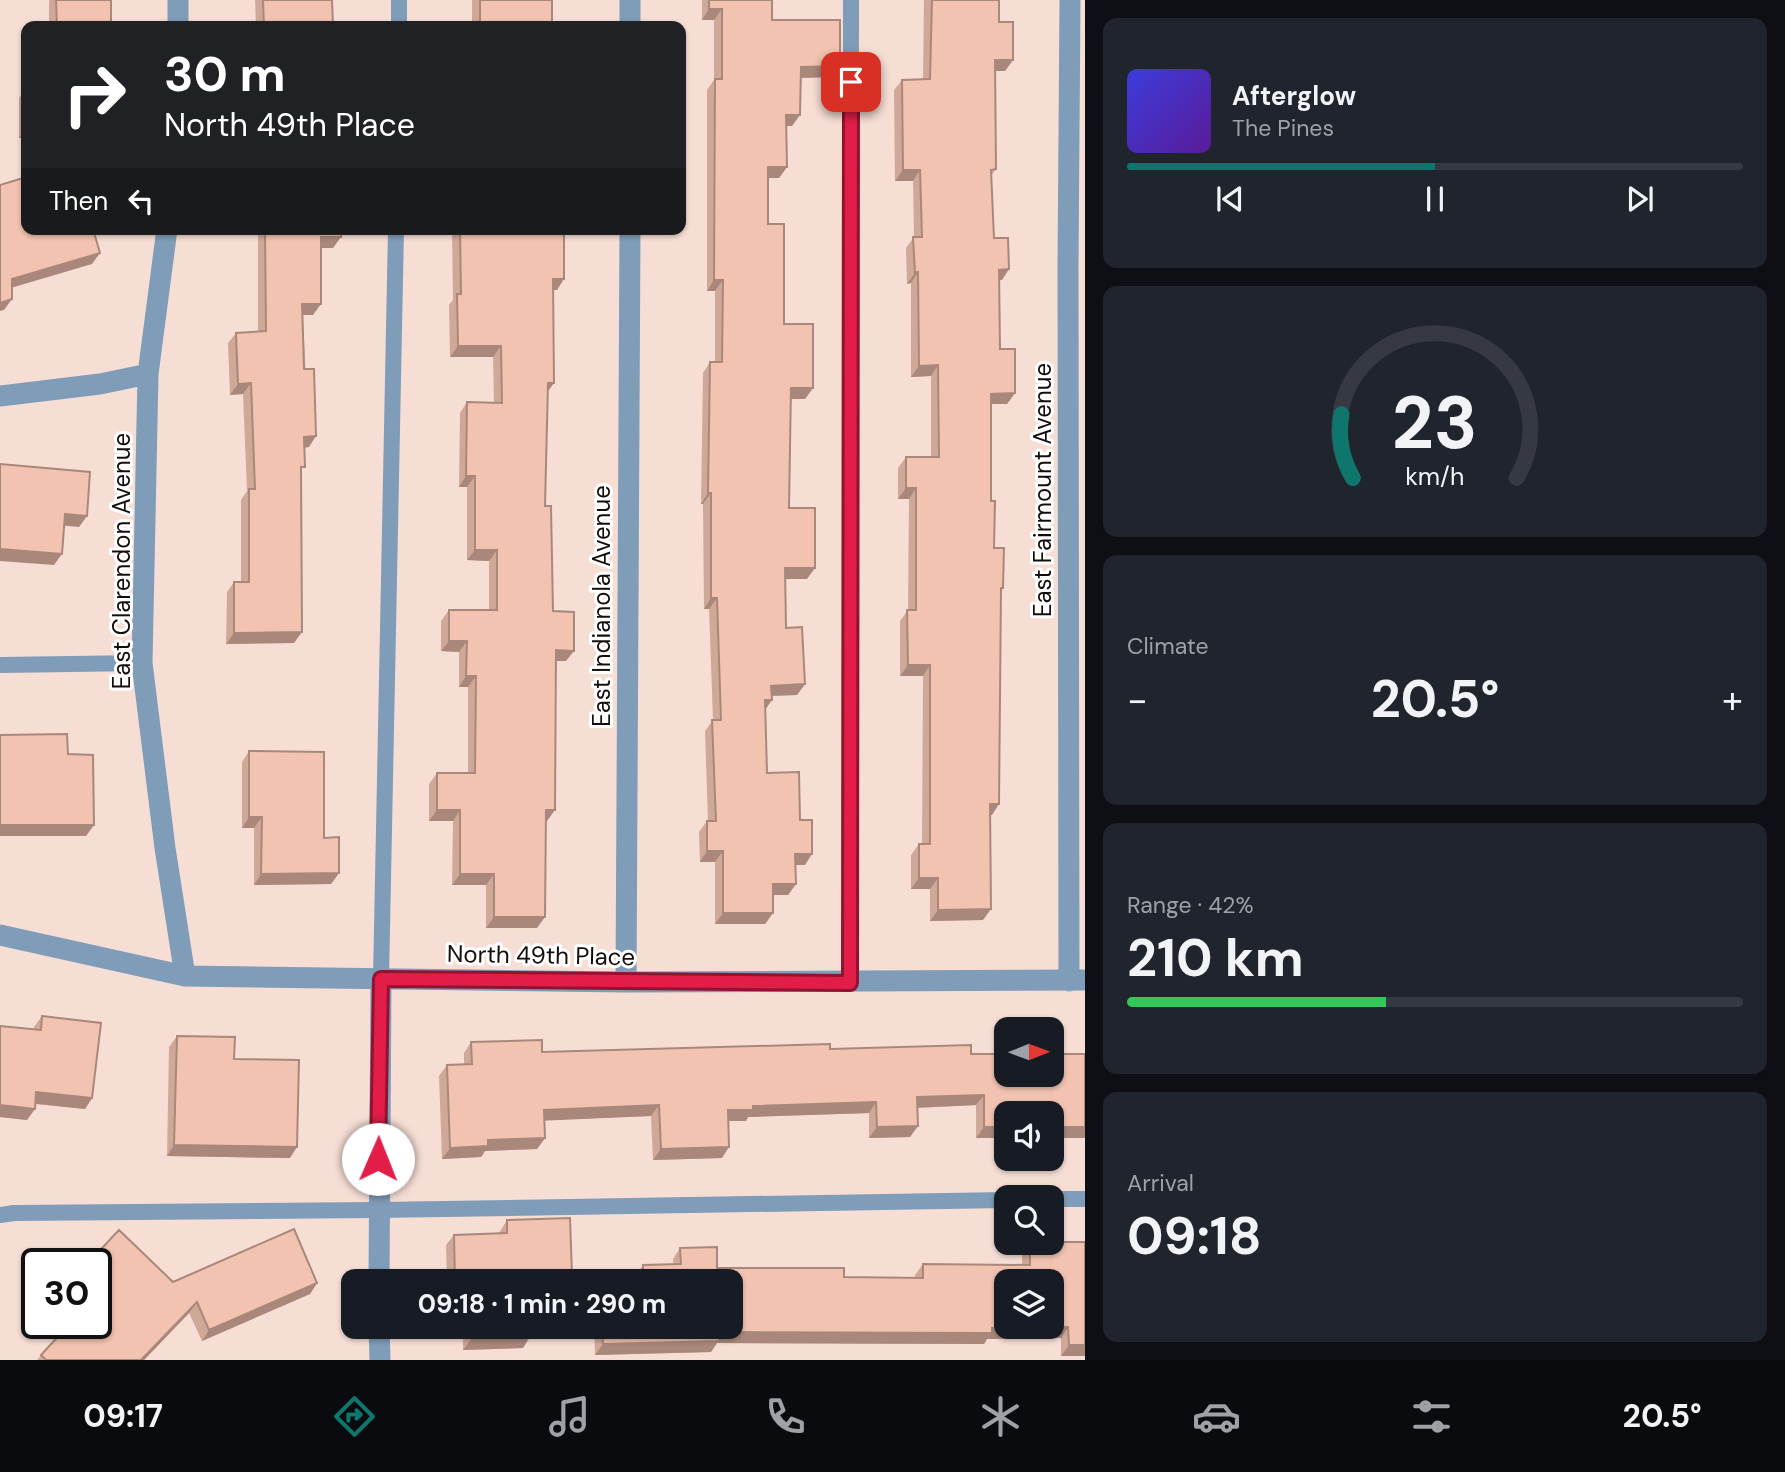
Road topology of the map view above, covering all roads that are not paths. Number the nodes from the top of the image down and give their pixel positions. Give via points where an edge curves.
1 (178, 0) edge
2 (398, 0) edge
3 (629, 0) edge
4 (851, 0) edge
5 (1070, 0) edge
6 (178, 21) edge
7 (399, 21) edge
8 (630, 21) edge
9 (166, 235) edge
10 (396, 235) edge
11 (630, 235) edge
12 (148, 374) junction
13 (0, 396) edge
14 (142, 663) junction
15 (0, 665) edge
16 (0, 935) edge
17 (185, 976) junction
18 (381, 979) junction
19 (1077, 980) edge
20 (626, 982) junction
21 (850, 983) junction
22 (1064, 1199) edge
23 (1085, 1199) edge
24 (994, 1200) edge
25 (378, 1210) junction
26 (0, 1215) edge
27 (379, 1269) edge
28 (379, 1339) edge
29 (380, 1360) edge

1 - 6 street
2 - 7 lane
3 - 8 street
4 - 21 lane
5 - 19 street, East Fairmount Avenue via 1068,266
9 - 12 street, East Clarendon Avenue
10 - 18 lane
11 - 20 street, East Indianola Avenue
12 - 13 street
12 - 14 street, East Clarendon Avenue
14 - 15 lane
14 - 17 street, East Clarendon Avenue
16 - 17 street, North 49th Place
17 - 18 street, North 49th Place
18 - 20 street, North 49th Place
18 - 25 street
19 - 21 street, North 49th Place
20 - 21 street, North 49th Place
22 - 23 lane
24 - 25 lane
25 - 26 lane
25 - 27 street
28 - 29 street

